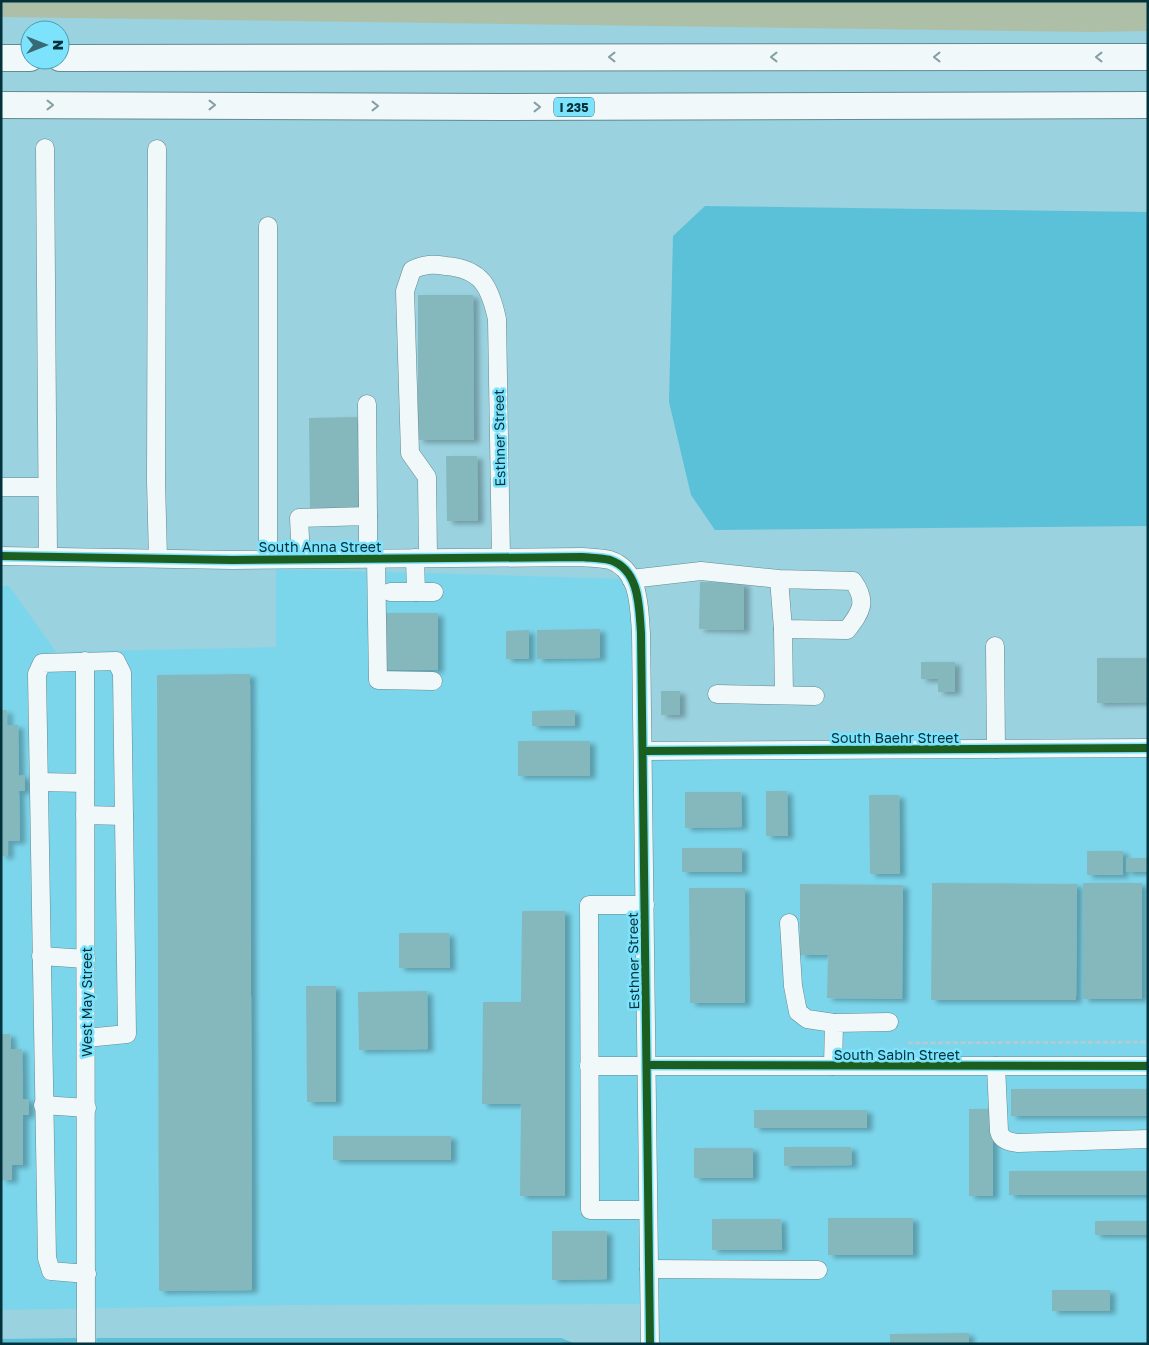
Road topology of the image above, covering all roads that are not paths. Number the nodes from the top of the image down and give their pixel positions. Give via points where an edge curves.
1 (1148, 56) edge
2 (1, 58) edge
3 (20, 58) edge
4 (70, 58) edge
5 (1, 104) edge
6 (1148, 105) edge
7 (45, 148) dead end
8 (157, 149) dead end
9 (268, 226) dead end
10 (367, 404) dead end
11 (1, 487) edge
12 (48, 487) junction
13 (368, 516) junction
14 (1, 556) edge
15 (48, 556) junction
16 (501, 557) junction
17 (158, 558) junction
18 (268, 558) junction
19 (300, 558) junction
20 (372, 558) junction
21 (422, 558) junction
22 (631, 579) junction
23 (779, 579) junction
24 (390, 592) dead end
25 (416, 592) junction
26 (434, 592) dead end
27 (783, 629) junction
28 (995, 646) dead end
29 (85, 661) junction
30 (433, 681) dead end
31 (717, 694) dead end
32 (784, 695) junction
33 (815, 696) dead end
34 (1148, 748) edge
35 (996, 749) junction
36 (643, 751) junction
37 (41, 782) junction
38 (85, 783) junction
39 (85, 815) junction
40 (124, 816) junction
41 (645, 905) junction
42 (790, 923) dead end
43 (41, 956) junction
44 (86, 958) junction
45 (889, 1022) dead end
46 (834, 1023) junction
47 (86, 1038) junction
48 (589, 1066) junction
49 (647, 1066) junction
50 (833, 1066) junction
51 (996, 1066) junction
52 (1148, 1066) edge
53 (43, 1105) junction
54 (86, 1108) junction
55 (1148, 1139) edge
56 (648, 1210) junction
57 (649, 1269) junction
58 (818, 1270) dead end
59 (87, 1274) junction
60 (86, 1344) edge
61 (650, 1344) edge

1 -> 4 highway
2 - 3 highway
5 -> 6 highway, I 235 via 481,107
7 - 12 street
8 - 17 street
9 - 18 street
10 - 13 street
11 - 12 street
12 - 15 street
13 - 19 street via 300,518
13 - 20 street
14 - 15 street, South Anna Street
15 - 17 street, South Anna Street
16 - 21 street, South Anna Street
16 - 21 street, Esthner Street via 497,319 492,294 477,274 458,267 425,264 412,270 405,291 410,453 427,477
16 - 22 street, South Anna Street via 610,560 625,569
17 - 18 street, South Anna Street
18 - 19 street, South Anna Street
19 - 20 street, South Anna Street
20 - 21 street, South Anna Street
20 - 30 street via 378,680
21 - 25 street, Esthner Street
22 - 23 street via 701,571
22 - 36 street, Esthner Street via 638,596 641,633
23 - 27 street
23 - 27 street via 853,581 860,592 861,612 847,630
24 - 25 street
25 - 26 street
27 - 32 street
28 - 35 street
29 - 37 street via 42,663 37,674
29 - 38 street, West May Street
29 - 40 street via 116,661 122,673
31 - 32 street
32 - 33 street
34 - 35 street, South Baehr Street
35 - 36 street, South Baehr Street
36 - 41 street, Esthner Street
37 - 38 street
37 - 43 street
38 - 39 street, West May Street
39 - 40 street
39 - 44 street, West May Street
40 - 47 street via 127,1034
41 - 48 street via 589,905
41 - 49 street, Esthner Street
42 - 46 street via 798,1012 807,1019
43 - 44 street
43 - 53 street
44 - 47 street, West May Street
45 - 46 street
46 - 50 street
47 - 54 street, West May Street
48 - 49 street, South Sabin Street
48 - 56 street via 590,1210
49 - 50 street, South Sabin Street
49 - 56 street, Esthner Street
50 - 51 street, South Sabin Street
51 - 52 street, South Sabin Street
51 - 55 street via 999,1131 1007,1141
53 - 54 street
53 - 59 street via 51,1271
54 - 59 street, West May Street
56 - 57 street, Esthner Street
57 - 58 street
57 - 61 street, Esthner Street
59 - 60 street, West May Street

